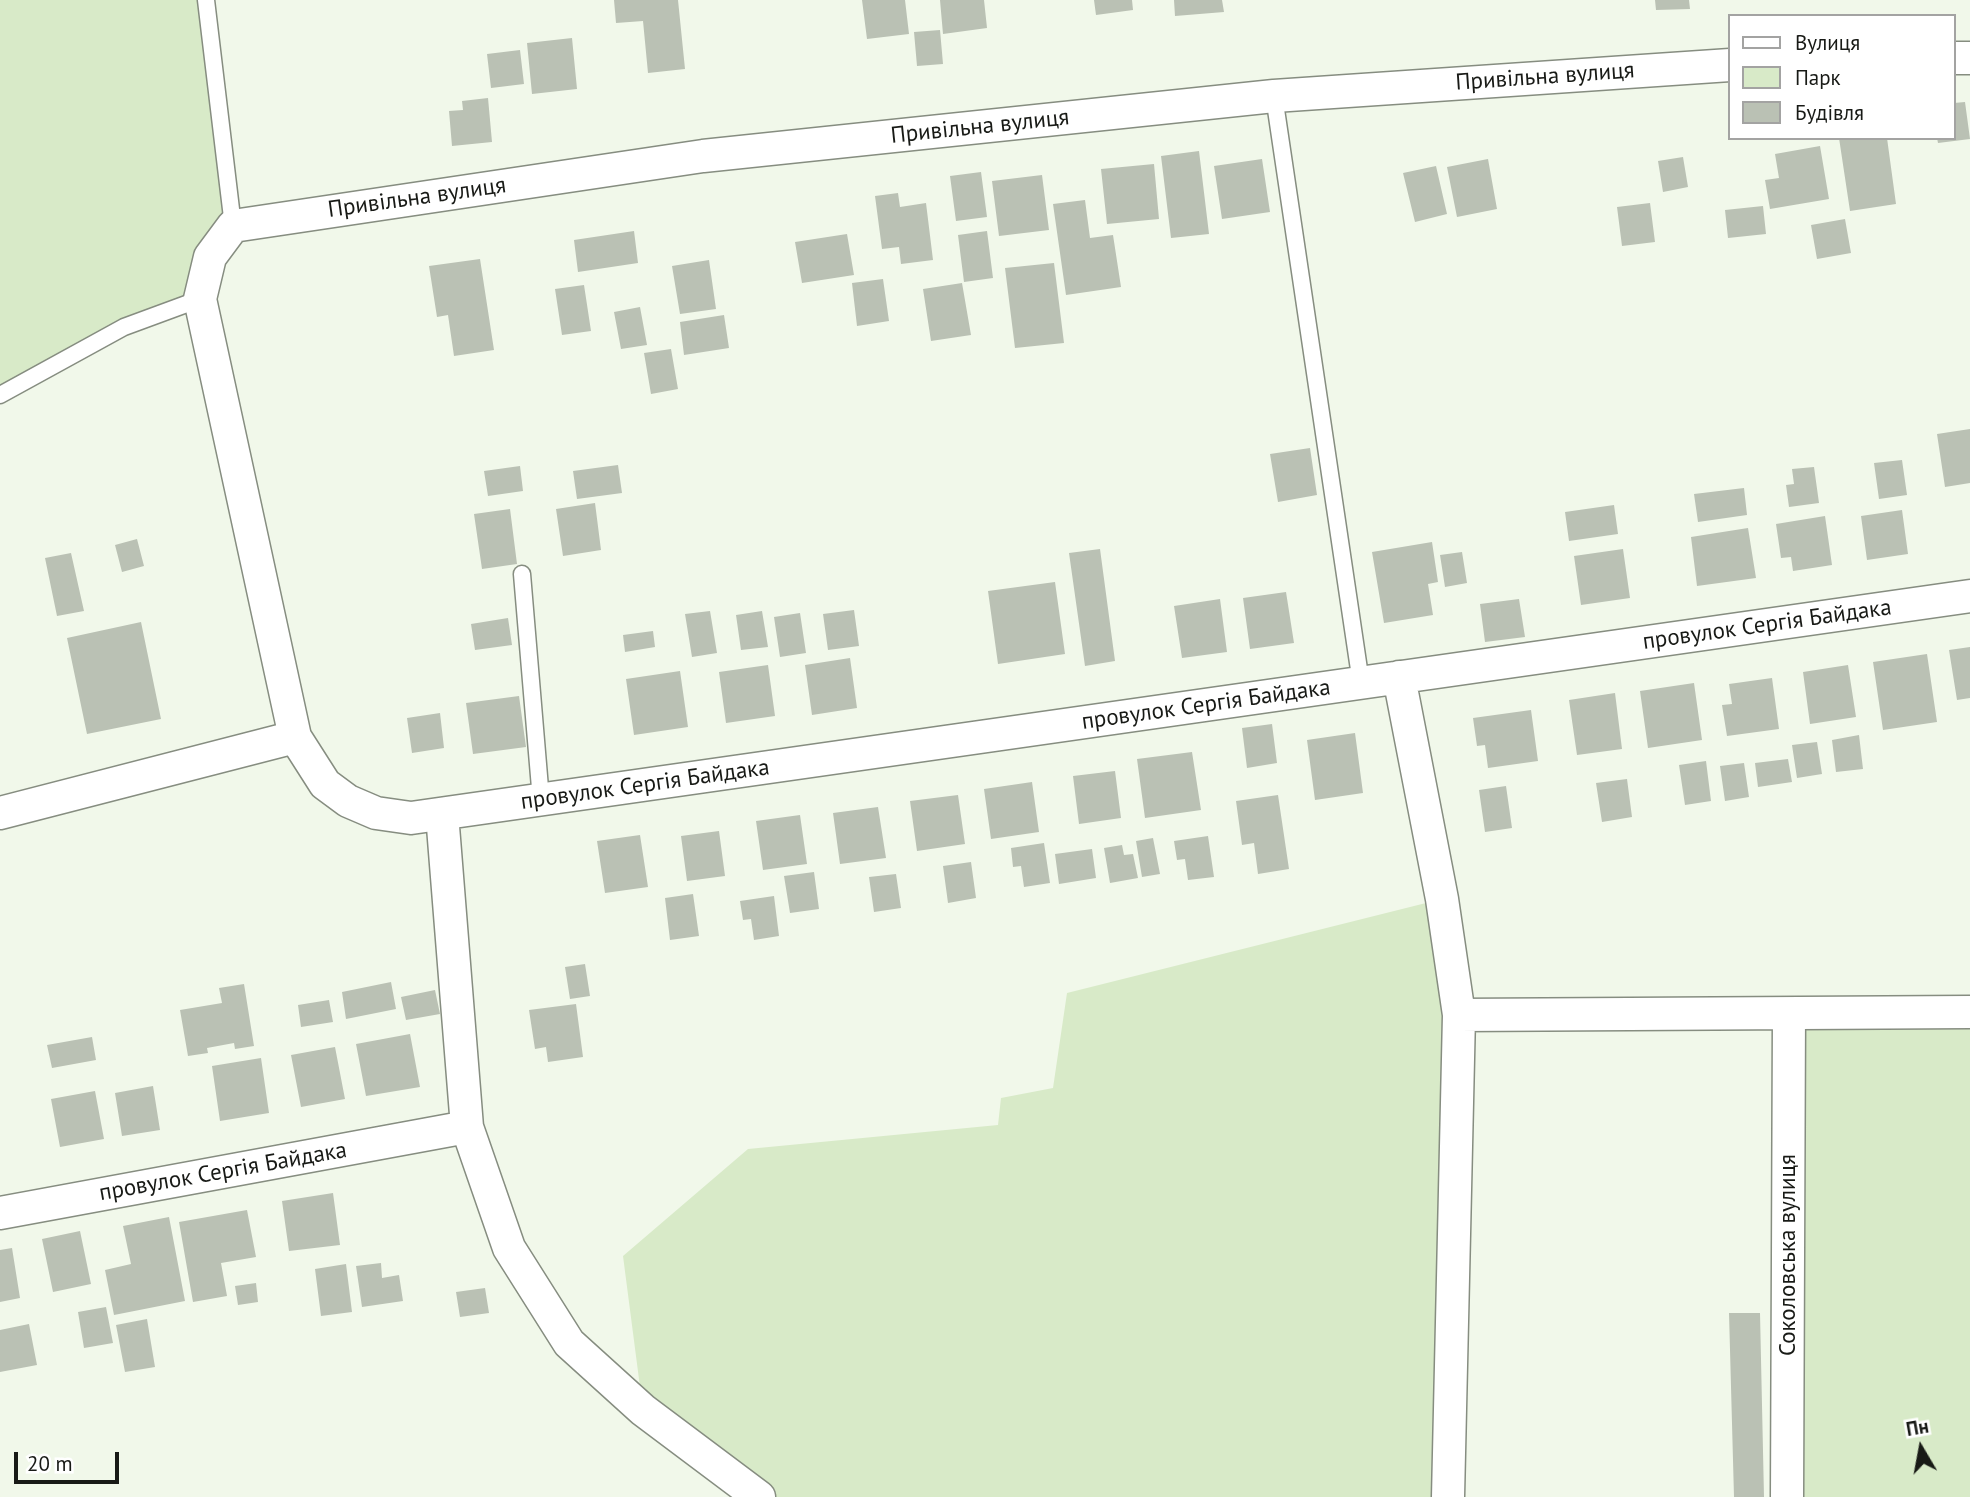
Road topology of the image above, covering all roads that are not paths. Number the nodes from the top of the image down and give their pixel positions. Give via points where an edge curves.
1 (206, 0) edge
2 (1728, 65) edge
3 (1274, 96) junction
4 (233, 226) junction
5 (200, 299) junction
6 (0, 395) edge
7 (522, 574) dead end
8 (1970, 596) edge
9 (1399, 677) junction
10 (1361, 682) junction
11 (295, 737) junction
12 (541, 800) junction
13 (0, 813) edge
14 (442, 814) junction
15 (1970, 1012) edge
16 (1789, 1014) junction
17 (1459, 1015) junction
18 (467, 1128) junction
19 (0, 1213) edge
20 (759, 1497) edge
21 (1448, 1497) edge
22 (1787, 1497) edge

1 - 4 lane
2 - 3 street, Привільна вулиця
3 - 4 street, Привільна вулиця via 704,156
3 - 10 lane
4 - 5 street via 210,257
5 - 6 lane via 124,327
5 - 11 street
7 - 12 lane
8 - 9 street, провулок Сергія Байдака
9 - 10 street, провулок Сергія Байдака
9 - 17 street
10 - 12 street, провулок Сергія Байдака
11 - 13 street
11 - 14 street, провулок Сергія Байдака via 325,784 348,801 376,813 411,818
12 - 14 street, провулок Сергія Байдака
14 - 18 street
15 - 16 street
16 - 17 street
16 - 22 street, Соколовська вулиця
17 - 21 street
18 - 19 street, провулок Сергія Байдака
18 - 20 street via 509,1248 569,1343 643,1410

